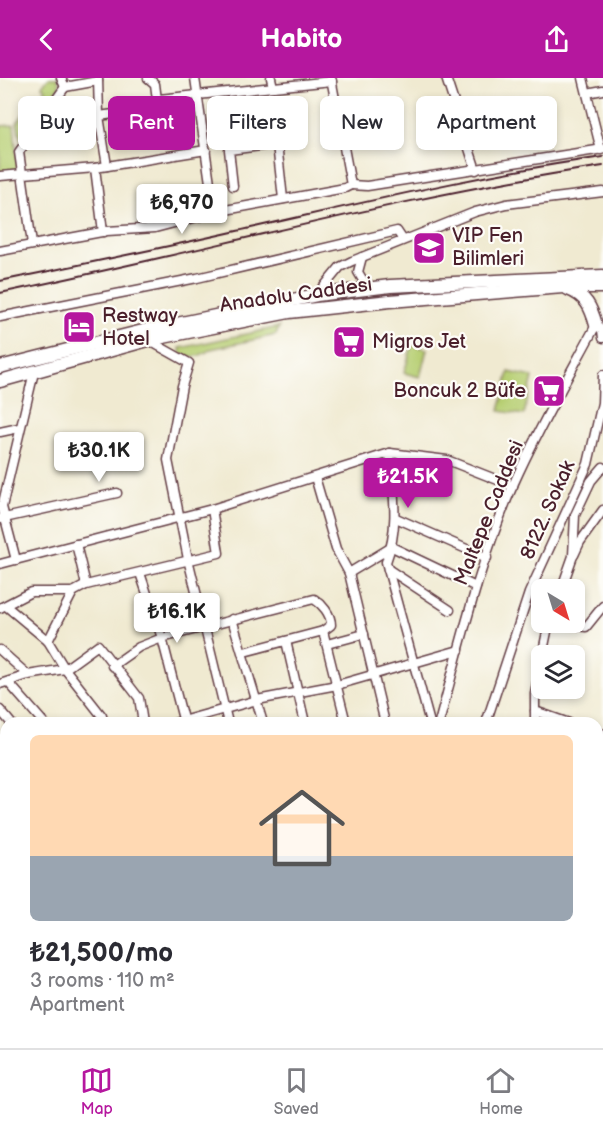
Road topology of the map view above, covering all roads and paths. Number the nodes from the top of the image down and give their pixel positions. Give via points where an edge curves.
1 (61, 78) edge
2 (148, 78) edge
3 (195, 78) edge
4 (446, 78) edge
5 (583, 78) edge
6 (98, 80) edge
7 (332, 80) edge
8 (299, 81) edge
9 (272, 83) edge
10 (65, 87) junction
11 (603, 90) edge
12 (587, 93) junction
13 (158, 96) edge
14 (195, 97) edge
15 (198, 97) junction
16 (108, 115) edge
17 (99, 116) junction
18 (602, 149) edge
19 (206, 150) junction
20 (107, 166) junction
21 (95, 168) junction
22 (476, 170) junction
23 (22, 174) junction
24 (0, 176) edge
25 (351, 185) junction
26 (233, 186) dead end
27 (603, 192) edge
28 (283, 199) junction
29 (220, 211) junction
30 (103, 232) junction
31 (403, 240) junction
32 (32, 244) junction
33 (0, 251) edge
34 (362, 257) junction
35 (603, 276) edge
36 (563, 287) junction
37 (603, 287) edge
38 (373, 288) junction
39 (317, 295) junction
40 (0, 317) edge
41 (600, 320) edge
42 (603, 338) edge
43 (148, 340) junction
44 (0, 367) edge
45 (34, 372) junction
46 (603, 375) edge
47 (0, 381) edge
48 (603, 391) edge
49 (602, 403) edge
50 (19, 428) junction
51 (0, 432) edge
52 (390, 453) junction
53 (588, 464) junction
54 (603, 467) edge
55 (315, 477) junction
56 (591, 481) junction
57 (513, 486) junction
58 (117, 493) dead end
59 (212, 510) junction
60 (603, 510) edge
61 (179, 516) junction
62 (396, 518) junction
63 (2, 519) edge
64 (76, 544) junction
65 (392, 547) junction
66 (573, 556) junction
67 (487, 558) junction
68 (188, 559) junction
69 (16, 560) junction
70 (0, 564) edge
71 (388, 569) junction
72 (140, 573) junction
73 (349, 573) junction
74 (565, 579) edge
75 (86, 585) junction
76 (476, 587) junction
77 (73, 592) junction
78 (603, 606) edge
79 (3, 607) edge
80 (450, 610) dead end
81 (232, 619) junction
82 (206, 626) junction
83 (585, 627) edge
84 (323, 631) junction
85 (364, 634) junction
86 (162, 638) junction
87 (286, 640) junction
88 (48, 641) junction
89 (327, 644) junction
90 (0, 650) edge
91 (459, 650) junction
92 (244, 652) junction
93 (412, 663) junction
94 (112, 666) junction
95 (65, 669) junction
96 (28, 675) junction
97 (374, 675) junction
98 (4, 683) edge
99 (337, 685) junction
100 (298, 692) junction
101 (535, 699) edge
102 (257, 700) junction
103 (225, 709) junction
104 (535, 711) junction
105 (38, 717) edge
106 (102, 717) edge
107 (142, 717) edge
108 (180, 717) edge
109 (198, 717) edge
110 (227, 717) edge
111 (261, 717) edge
112 (304, 717) edge
113 (345, 717) edge
114 (384, 717) edge
115 (428, 717) edge
116 (441, 717) edge
117 (488, 717) edge
118 (535, 717) edge
119 (552, 717) edge

1 - 10 street
2 - 13 street via 155,84
3 - 15 street
4 - 22 street
5 - 12 street
6 - 10 street
6 - 17 street
7 - 8 street
7 - 25 street
8 - 9 street
9 - 15 street
10 - 23 street via 19,152
11 - 12 street
12 - 18 street
14 - 15 street
15 - 19 street
16 - 17 street
17 - 20 street
18 - 22 street
19 - 20 street
19 - 29 street via 213,204
20 - 21 street
21 - 23 street
21 - 30 street
22 - 25 street
23 - 24 street
23 - 32 street
25 - 28 street
26 - 28 street via 229,150 277,144
27 - 31 street via 506,204
28 - 29 street
29 - 30 street via 155,228
30 - 32 street
31 - 34 street
31 - 40 street via 398,231 197,278
32 - 33 street
34 - 38 street via 358,272
34 - 39 street via 340,267
35 - 38 highway, Anadolu Caddesi
36 - 37 highway, Anadolu Caddesi
36 - 41 highway via 587,300
36 - 43 highway, Anadolu Caddesi via 289,312
38 - 39 highway, Anadolu Caddesi
39 - 44 highway, Anadolu Caddesi via 143,331
41 - 42 street
41 - 57 street, Maltepe Caddesi
43 - 45 highway, Anadolu Caddesi
43 - 61 street via 189,363 168,460
45 - 47 highway, Anadolu Caddesi
45 - 50 street
46 - 48 street, 8122. Sokak
48 - 49 street, 8122. Sokak
49 - 53 street, 8122. Sokak
50 - 51 street
50 - 63 street
52 - 55 street
52 - 57 street via 447,460
52 - 62 street
53 - 56 street
53 - 117 street, 8122. Sokak via 529,594
54 - 56 street
55 - 59 street
55 - 73 street via 336,549
56 - 66 street via 574,515
57 - 67 street, Maltepe Caddesi
58 - 63 street
59 - 61 street
59 - 68 street via 219,553
60 - 66 street
61 - 64 street
61 - 68 street
62 - 65 street
62 - 67 street
63 - 69 street
64 - 69 street
64 - 75 street
65 - 71 street via 386,562
65 - 73 street
65 - 76 street
66 - 74 street
67 - 76 street, Maltepe Caddesi
68 - 72 street
68 - 82 street
69 - 70 street
71 - 80 street
71 - 93 street
72 - 75 street
72 - 86 street
73 - 85 street
75 - 77 street
76 - 91 street, Maltepe Caddesi
77 - 79 street via 31,592
77 - 88 street
78 - 83 street
79 - 88 street
81 - 82 street
81 - 84 street via 314,599 331,619 331,625
81 - 92 street
82 - 86 street
82 - 103 street
84 - 87 street
84 - 89 street
85 - 89 street
85 - 97 street
86 - 94 street
86 - 108 street
87 - 92 street
87 - 100 street
88 - 95 street
89 - 99 street
90 - 96 street
91 - 93 street
91 - 116 street, Maltepe Caddesi
92 - 102 street
93 - 97 street
93 - 115 street
94 - 95 street via 98,645
94 - 107 street via 139,699
95 - 96 street
95 - 106 street
96 - 98 street
97 - 99 street
97 - 114 street
98 - 105 street
99 - 100 street
99 - 113 street
100 - 102 street
100 - 112 street
101 - 104 street
102 - 103 street
102 - 111 street
103 - 109 street
103 - 110 street
104 - 118 street
104 - 119 street

